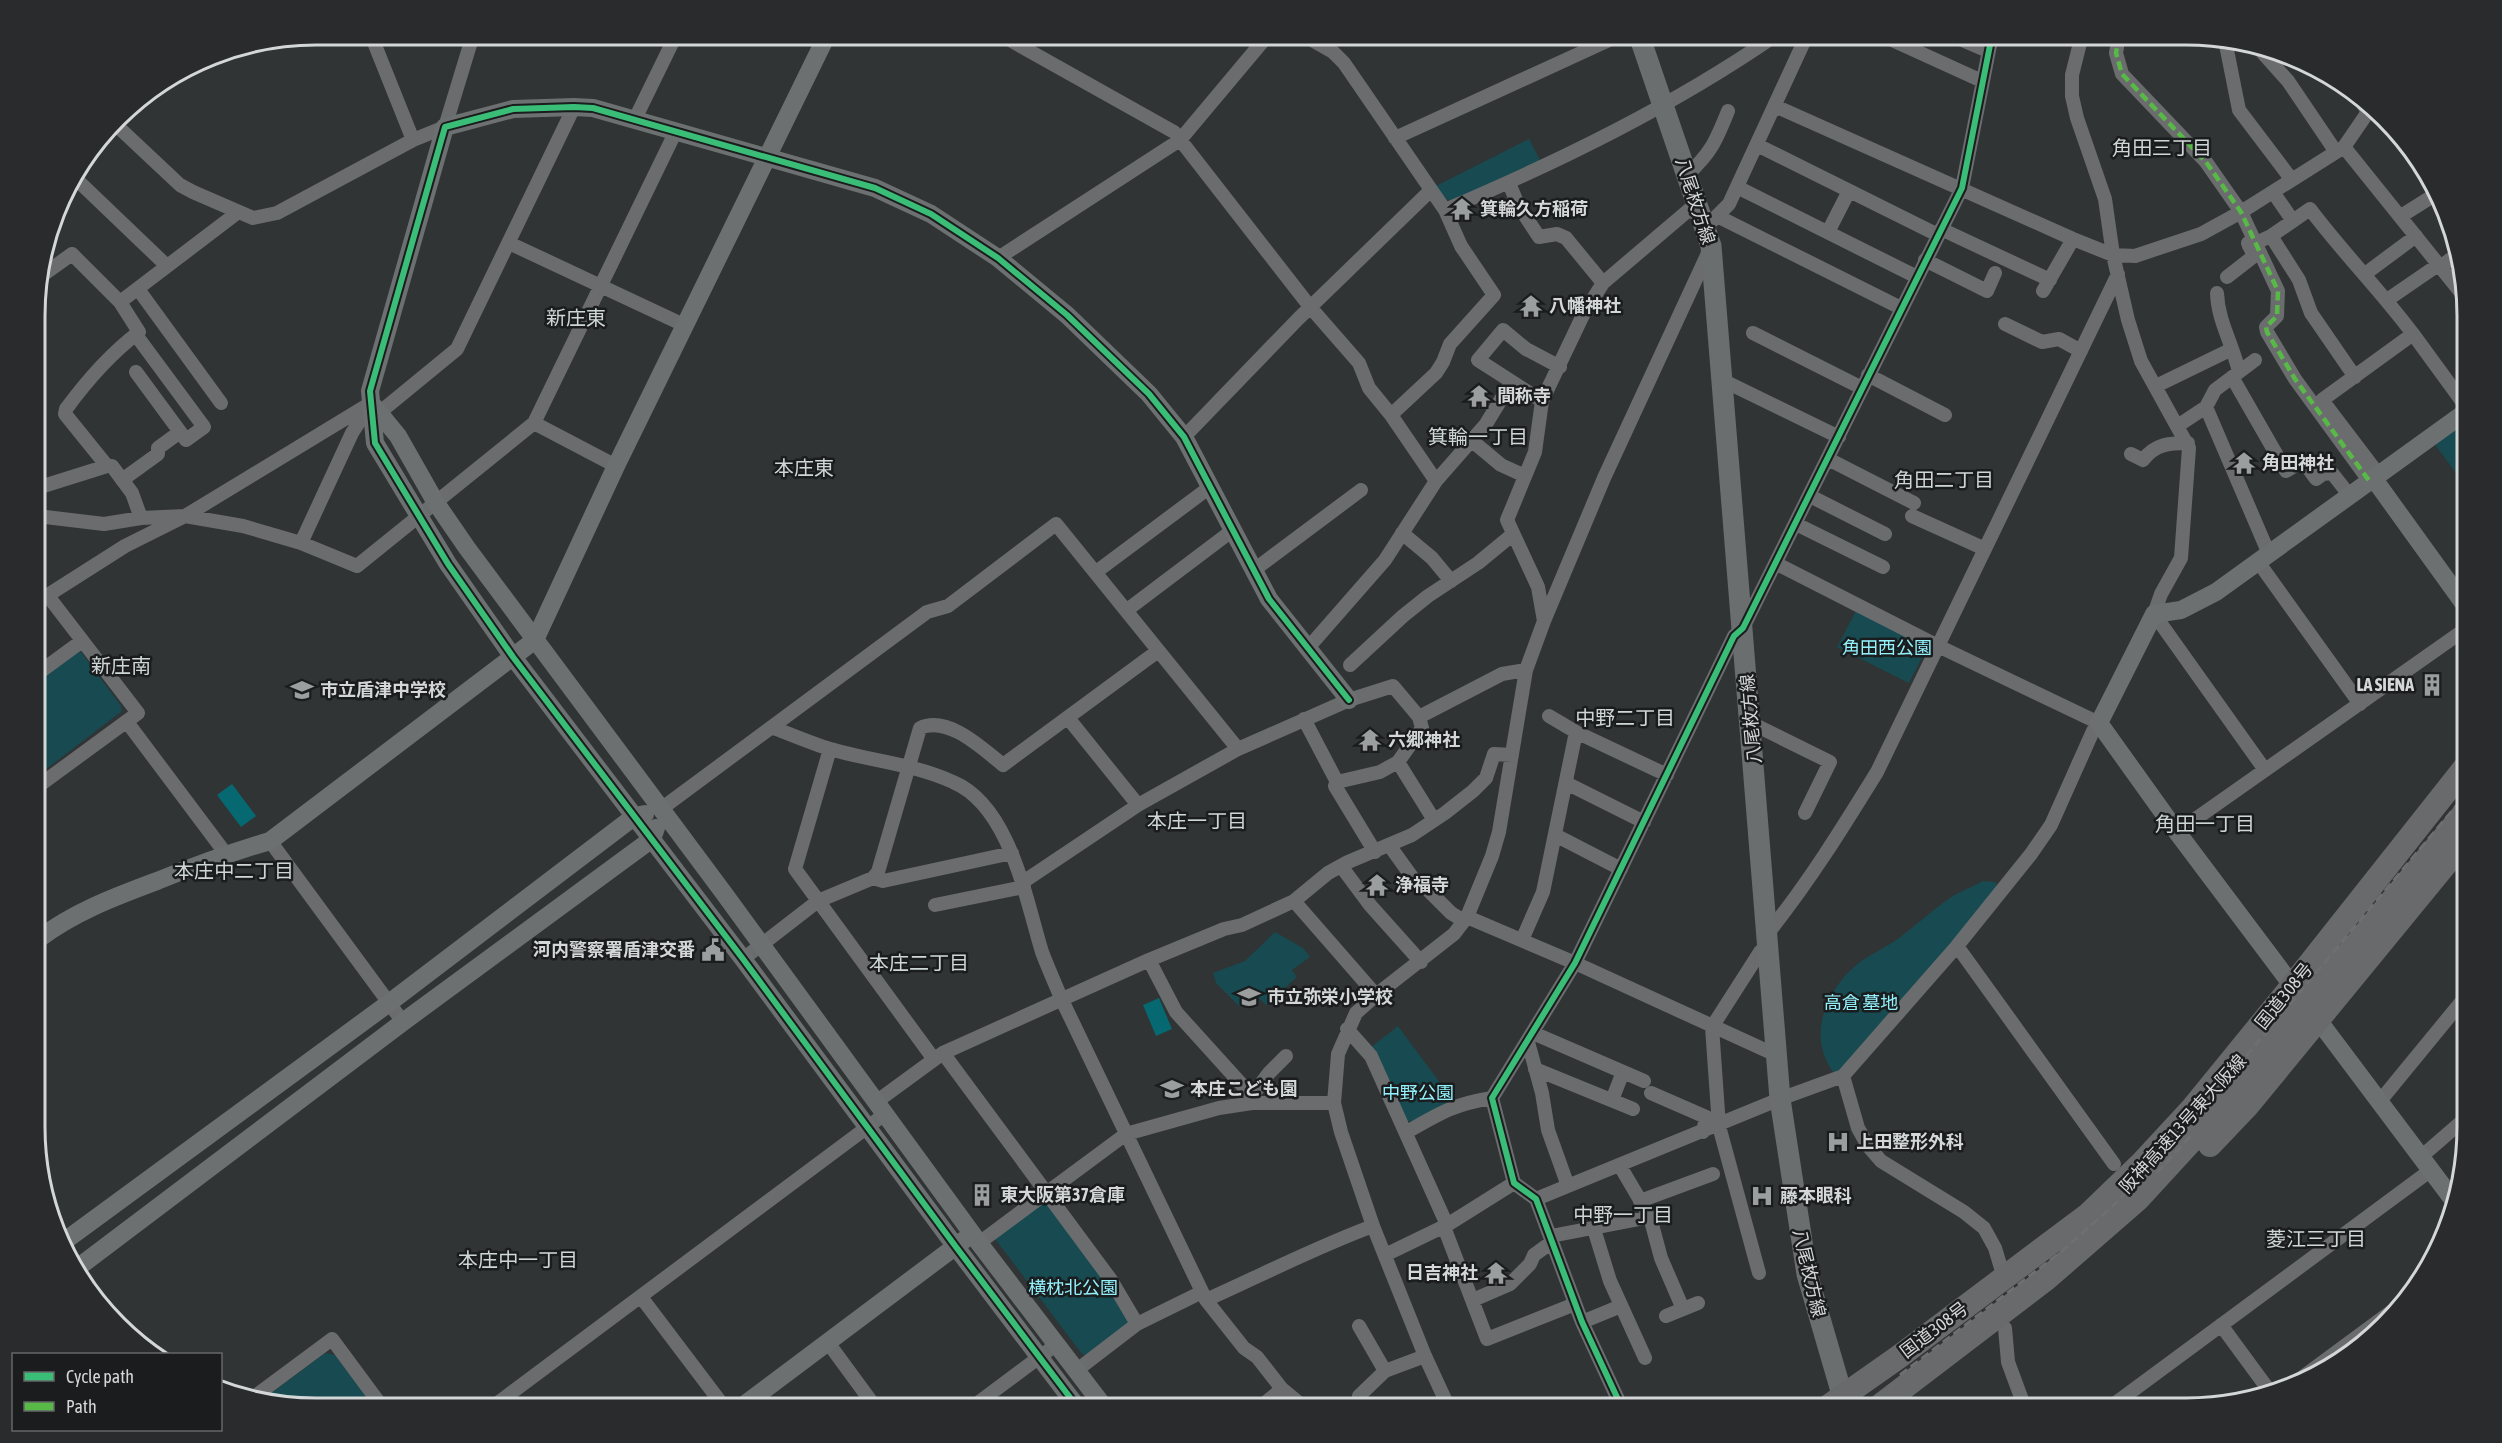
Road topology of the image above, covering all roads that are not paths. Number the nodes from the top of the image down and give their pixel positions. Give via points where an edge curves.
1 (375, 45) edge
2 (469, 45) edge
3 (671, 45) edge
4 (822, 45) edge
5 (1020, 45) edge
6 (1259, 45) edge
7 (1321, 45) edge
8 (1596, 45) edge
9 (1643, 45) edge
10 (1759, 45) edge
11 (1802, 45) edge
12 (1903, 45) edge
13 (1975, 45) edge
14 (1989, 45) edge
15 (2079, 45) edge
16 (2117, 45) edge
17 (2227, 48) edge
18 (1988, 51) junction
19 (2266, 57) edge
20 (1983, 81) junction
21 (1663, 104) junction
22 (1775, 106) junction
23 (574, 107) junction
24 (1728, 111) dead end
25 (2368, 114) edge
26 (634, 121) junction
27 (445, 127) junction
28 (120, 128) edge
29 (675, 133) junction
30 (1395, 138) junction
31 (413, 140) junction
32 (1180, 140) junction
33 (1757, 145) junction
34 (2340, 149) junction
35 (766, 156) junction
36 (1687, 176) junction
37 (2292, 180) junction
38 (80, 183) edge
39 (1509, 183) junction
40 (1737, 187) junction
41 (1962, 188) junction
42 (1430, 191) junction
43 (1850, 191) junction
44 (2273, 192) junction
45 (2430, 198) edge
46 (1697, 203) junction
47 (1445, 210) junction
48 (237, 213) junction
49 (2238, 215) junction
50 (2401, 216) junction
51 (2293, 221) junction
52 (1711, 230) junction
53 (1828, 232) junction
54 (1940, 232) junction
55 (2271, 236) junction
56 (2416, 236) junction
57 (2073, 239) junction
58 (509, 243) junction
59 (2252, 244) junction
60 (2113, 255) junction
61 (998, 258) junction
62 (2451, 259) edge
63 (1925, 261) junction
64 (2439, 266) junction
65 (167, 267) junction
66 (49, 271) edge
67 (1995, 273) dead end
68 (2118, 274) junction
69 (2365, 274) junction
70 (1917, 277) junction
71 (2227, 277) dead end
72 (1603, 283) junction
73 (2455, 286) edge
74 (600, 287) junction
75 (138, 289) junction
76 (2217, 292) dead end
77 (2388, 300) junction
78 (120, 302) junction
79 (1311, 308) junction
80 (1901, 308) junction
81 (2005, 324) dead end
82 (686, 326) junction
83 (1753, 333) dead end
84 (2413, 334) junction
85 (136, 335) junction
86 (2232, 349) junction
87 (2081, 351) junction
88 (2292, 359) dead end
89 (2255, 360) dead end
90 (1560, 367) junction
91 (136, 372) dead end
92 (2236, 374) junction
93 (2355, 377) junction
94 (1722, 380) junction
95 (1865, 382) junction
96 (1511, 383) junction
97 (2156, 386) junction
98 (2457, 396) edge
99 (2322, 400) junction
100 (1542, 401) junction
101 (221, 403) dead end
102 (2206, 407) junction
103 (375, 408) junction
104 (1391, 415) junction
105 (1945, 416) dead end
106 (2457, 417) edge
107 (534, 423) junction
108 (2178, 425) junction
109 (180, 432) junction
110 (1184, 437) junction
111 (1839, 437) junction
112 (1471, 440) junction
113 (2188, 443) junction
114 (2131, 453) dead end
115 (1828, 459) junction
116 (106, 466) junction
117 (616, 466) junction
118 (1525, 476) junction
119 (2374, 479) junction
120 (122, 480) junction
121 (1436, 481) junction
122 (45, 482) edge
123 (1210, 487) junction
124 (1361, 490) dead end
125 (1810, 496) junction
126 (2350, 496) junction
127 (436, 503) junction
128 (185, 516) junction
129 (418, 516) junction
130 (45, 517) edge
131 (141, 518) junction
132 (1796, 524) junction
133 (1233, 530) junction
134 (1402, 533) junction
135 (1885, 534) dead end
136 (1512, 536) junction
137 (302, 543) junction
138 (1985, 549) junction
139 (2264, 558) junction
140 (1777, 564) junction
141 (1883, 567) dead end
142 (1254, 570) junction
143 (1096, 572) junction
144 (1451, 581) junction
145 (2457, 581) edge
146 (45, 595) edge
147 (45, 601) edge
148 (1127, 610) junction
149 (2154, 614) junction
150 (1544, 621) junction
151 (1743, 628) junction
152 (2457, 635) edge
153 (535, 640) junction
154 (81, 641) junction
155 (1938, 646) junction
156 (1308, 648) junction
157 (1158, 651) junction
158 (513, 657) junction
159 (1350, 665) dead end
160 (45, 668) edge
161 (1526, 670) junction
162 (1349, 700) junction
163 (2360, 704) junction
164 (1549, 716) dead end
165 (1419, 717) junction
166 (1068, 718) junction
167 (1304, 719) junction
168 (126, 722) junction
169 (1751, 723) junction
170 (2100, 725) junction
171 (774, 728) junction
172 (1576, 732) junction
173 (830, 749) junction
174 (1238, 749) junction
175 (1512, 755) junction
176 (1398, 762) junction
177 (910, 766) junction
178 (2265, 770) junction
179 (1667, 774) junction
180 (2457, 778) edge
181 (45, 782) edge
182 (1337, 782) junction
183 (1566, 783) junction
184 (2457, 799) edge
185 (1138, 805) junction
186 (661, 809) junction
187 (1805, 813) dead end
188 (635, 816) junction
189 (1434, 820) junction
190 (1644, 822) junction
191 (2457, 822) edge
192 (2177, 832) junction
193 (1555, 835) junction
194 (652, 839) junction
195 (270, 841) junction
196 (1389, 845) junction
197 (2457, 850) edge
198 (1375, 852) junction
199 (1012, 853) junction
200 (226, 854) junction
201 (1341, 866) junction
202 (1621, 869) junction
203 (873, 878) junction
204 (1023, 885) junction
205 (818, 901) junction
206 (1294, 901) junction
207 (935, 905) dead end
208 (1466, 919) junction
209 (45, 934) edge
210 (1768, 938) junction
211 (1522, 940) junction
212 (760, 946) junction
213 (1957, 946) junction
214 (743, 959) junction
215 (1149, 960) junction
216 (1421, 962) junction
217 (1575, 963) junction
218 (2293, 985) junction
219 (1376, 995) junction
220 (1062, 998) junction
221 (389, 1003) junction
222 (2457, 1007) edge
223 (2318, 1017) junction
224 (403, 1022) junction
225 (1712, 1027) junction
226 (1347, 1029) junction
227 (1531, 1038) junction
228 (1776, 1054) junction
229 (938, 1056) junction
230 (1286, 1056) dead end
231 (1535, 1069) junction
232 (1623, 1072) junction
233 (1843, 1076) junction
234 (1644, 1081) dead end
235 (1651, 1093) dead end
236 (1492, 1098) junction
237 (1780, 1099) junction
238 (1252, 1100) junction
239 (1612, 1101) junction
240 (2380, 1101) junction
241 (1334, 1103) junction
242 (881, 1108) junction
243 (1633, 1109) dead end
244 (1719, 1126) junction
245 (867, 1128) junction
246 (2457, 1128) edge
247 (1407, 1132) junction
248 (1703, 1132) junction
249 (1126, 1134) junction
250 (2426, 1163) junction
251 (2115, 1164) dead end
252 (1620, 1166) junction
253 (1713, 1174) dead end
254 (1514, 1183) junction
255 (1568, 1186) junction
256 (1046, 1192) junction
257 (2449, 1194) edge
258 (1536, 1199) junction
259 (1640, 1201) junction
260 (1650, 1217) junction
261 (1373, 1226) junction
262 (1446, 1226) junction
263 (1594, 1229) junction
264 (69, 1238) edge
265 (976, 1238) junction
266 (1551, 1239) junction
267 (956, 1247) junction
268 (1385, 1255) junction
269 (82, 1264) edge
270 (1759, 1273) dead end
271 (2004, 1278) junction
272 (1204, 1296) junction
273 (642, 1298) junction
274 (1473, 1300) junction
275 (1575, 1304) junction
276 (1698, 1304) dead end
277 (1621, 1306) junction
278 (1683, 1309) junction
279 (1666, 1316) dead end
280 (1582, 1322) junction
281 (1137, 1324) junction
282 (2221, 1325) junction
283 (1359, 1326) dead end
284 (2005, 1328) junction
285 (2357, 1337) edge
286 (829, 1344) junction
287 (1057, 1344) junction
288 (2343, 1348) edge
289 (1040, 1356) junction
290 (1425, 1356) junction
291 (1645, 1358) dead end
292 (1077, 1370) junction
293 (1385, 1371) junction
294 (2266, 1386) edge
295 (1282, 1389) junction
296 (260, 1392) edge
297 (376, 1398) edge
298 (505, 1398) edge
299 (717, 1398) edge
300 (754, 1398) edge
301 (869, 1398) edge
302 (983, 1398) edge
303 (1071, 1398) edge
304 (1098, 1398) edge
305 (1271, 1398) edge
306 (1293, 1398) edge
307 (1360, 1398) edge
308 (1444, 1398) edge
309 (1617, 1398) edge
310 (1838, 1398) edge
311 (1849, 1398) edge
312 (1850, 1398) edge
313 (1890, 1398) edge
314 (1912, 1398) edge
315 (2021, 1398) edge
316 (2122, 1398) edge

1 - 31 street
2 - 27 street
3 - 26 street
4 - 35 street
5 - 32 street via 1174,132
6 - 32 street
7 - 30 street via 1344,63
8 - 30 street
9 - 21 main road, 八尾枚方線
10 - 21 street
11 - 22 street
12 - 20 street
13 - 18 street
14 - 18 street
15 - 60 street via 2072,96 2105,199
16 - 49 street via 2122,74 2206,162
17 - 37 street via 2239,110
18 - 20 street
19 - 34 street
20 - 41 street
21 - 36 main road, 八尾枚方線
21 - 39 street via 1606,137
22 - 33 street
22 - 41 street
23 - 26 street via 593,108
23 - 27 street via 513,109
23 - 58 street
24 - 36 street via 1706,159
25 - 34 street
26 - 29 street
27 - 31 street
27 - 103 street via 370,391
28 - 48 street via 180,184
29 - 35 street
29 - 74 street
30 - 42 street
31 - 48 street via 277,213 253,219
32 - 61 street
32 - 79 street
33 - 40 street
33 - 43 street
34 - 37 street
34 - 50 street
35 - 61 street via 875,188 931,214
35 - 82 street
36 - 46 main road, 八尾枚方線
37 - 44 street
38 - 65 street
39 - 47 street
39 - 72 street via 1539,237 1557,234 1566,238
40 - 52 street
40 - 53 street
41 - 54 street
41 - 57 street
42 - 47 street
42 - 79 street
43 - 53 street
43 - 54 street
44 - 49 street
44 - 51 street
45 - 50 street
46 - 52 main road, 八尾枚方線
46 - 72 street
47 - 104 street via 1461,246 1494,294 1450,344 1436,373
48 - 65 street
49 - 59 street
49 - 60 street via 2201,234 2135,256
50 - 56 street
51 - 55 street
51 - 69 street via 2310,209
52 - 80 street
52 - 94 main road, 八尾枚方線
52 - 150 street
53 - 70 street
54 - 57 street via 2046,286
54 - 63 street
55 - 59 street
55 - 93 street via 2298,280 2311,312
56 - 64 street
56 - 69 street
57 - 60 street
58 - 74 street
58 - 103 street via 457,350
59 - 71 street via 2254,256
59 - 119 street via 2278,291 2277,316 2266,327 2267,332 2295,379
60 - 68 street
61 - 110 street via 1067,315 1149,394
62 - 64 street
63 - 67 street via 1987,291
63 - 70 street
64 - 73 street
64 - 77 street
65 - 75 street
66 - 78 street via 72,254
68 - 87 street
68 - 97 street via 2128,320 2142,361
69 - 77 street
70 - 80 street
72 - 90 street via 1584,313
74 - 82 street
74 - 107 street
75 - 78 street
75 - 101 street
76 - 86 street via 2221,323
77 - 84 street
78 - 85 street via 139,332
79 - 104 street via 1359,363 1370,388
79 - 110 street
80 - 95 street
81 - 87 street via 2042,342 2060,339
82 - 117 street
83 - 95 street
84 - 93 street
84 - 98 street
85 - 109 street via 204,427 186,440
85 - 116 street via 94,372 64,414
86 - 92 street
86 - 97 street
87 - 138 street
88 - 99 street
89 - 92 street
90 - 96 street via 1526,349 1503,330 1478,360
90 - 100 street
91 - 109 street
92 - 102 street via 2216,390
92 - 126 street via 2286,471 2303,460 2316,479 2332,473
93 - 99 street
94 - 111 street
94 - 151 main road, 八尾枚方線
95 - 105 street
95 - 111 street
96 - 100 street
96 - 112 street via 1486,424
97 - 108 street
99 - 119 street
100 - 118 street via 1535,452
102 - 108 street
102 - 139 street
103 - 127 street via 398,436
103 - 128 street
103 - 129 street via 375,443
103 - 137 street via 352,433
104 - 121 street
106 - 119 street
107 - 117 street
107 - 127 street
108 - 113 street
109 - 120 street
110 - 123 street
111 - 115 street
112 - 118 street via 1501,465
112 - 121 street
113 - 114 street via 2166,444 2151,450 2144,460
113 - 149 street via 2181,558
115 - 125 street
115 - 138 street
116 - 120 street via 112,466
116 - 122 street
117 - 153 street
118 - 136 street via 1507,520
119 - 126 street
119 - 145 street
120 - 131 street via 132,493
121 - 134 street
123 - 133 street
123 - 143 street
124 - 142 street
125 - 132 street
125 - 135 street
126 - 139 street
127 - 129 street
127 - 153 street
128 - 131 street
128 - 137 street via 243,526
128 - 146 street via 125,546
129 - 137 street via 357,566
129 - 158 street
130 - 131 street via 104,524
132 - 140 street
132 - 141 street
133 - 142 street
133 - 148 street
134 - 144 street via 1432,558
134 - 156 street via 1385,560
136 - 144 street
136 - 150 street via 1538,587
138 - 155 street
139 - 149 street via 2201,600 2181,610
139 - 163 street
140 - 151 street
140 - 155 street
142 - 156 street via 1269,599
143 - 148 street
143 - 171 street via 1056,524 948,606 927,612
144 - 159 street via 1403,616
147 - 154 street
148 - 157 street
149 - 170 street
149 - 178 street
150 - 161 street
151 - 169 main road, 八尾枚方線
151 - 179 street via 1734,636
152 - 163 street
153 - 158 street
153 - 186 street
154 - 160 street
154 - 168 street via 138,713
155 - 170 street
155 - 210 street via 1877,772
156 - 162 street
157 - 166 street
157 - 174 street
158 - 188 street
158 - 195 street
161 - 165 street via 1502,674
161 - 175 street
162 - 165 street via 1393,686
162 - 167 street
163 - 178 street
164 - 172 street
165 - 176 street via 1422,729
166 - 177 street via 1003,765 958,731 929,724 920,728
166 - 185 street
167 - 174 street
167 - 182 street
168 - 181 street
168 - 200 street
169 - 187 street via 1830,762
169 - 210 main road, 八尾枚方線
170 - 192 street
170 - 213 street via 2093,731 2051,825
171 - 173 street
171 - 186 street
172 - 179 street
172 - 183 street
173 - 177 street
173 - 205 street via 795,869
174 - 185 street
175 - 189 street via 1494,754 1486,778
175 - 208 street via 1494,848
176 - 182 street via 1380,772
176 - 189 street
177 - 199 street via 956,783 976,798
177 - 203 street
178 - 192 street
179 - 190 street
180 - 218 highway, 国道308号
182 - 198 street via 1335,786
183 - 190 street
183 - 193 street
184 - 312 highway, 阪神高速13号東大阪線 via 2205,1105 2128,1188 2037,1266
185 - 204 street
186 - 188 street
186 - 194 street
186 - 212 street
188 - 194 street
188 - 221 street
189 - 196 street
190 - 202 street
191 - 313 highway, 阪神高速13号東大阪線 via 2217,1113 2138,1199 2046,1279
192 - 218 street
193 - 202 street
193 - 211 street via 1543,892
194 - 214 street
194 - 224 street
195 - 200 street
195 - 221 street
196 - 198 street
196 - 208 street via 1415,881 1450,914
197 - 223 highway
198 - 201 street
199 - 203 street via 883,881
199 - 204 street
200 - 209 street via 90,906
201 - 206 street
201 - 216 street
202 - 217 street
203 - 205 street
204 - 207 street
204 - 220 street via 1043,953
205 - 212 street
205 - 229 street
206 - 215 street
206 - 219 street
208 - 211 street
208 - 216 street
210 - 225 street
210 - 228 main road, 八尾枚方線
211 - 217 street
212 - 214 street
212 - 242 street
213 - 233 street
213 - 251 street
214 - 245 street
215 - 220 street
215 - 238 street via 1176,1012
216 - 219 street
217 - 225 street
217 - 227 street
218 - 223 street
218 - 271 highway, 国道308号 via 2191,1110 2142,1163 2089,1214
219 - 226 street
220 - 229 street
220 - 249 street
221 - 224 street
221 - 264 street
222 - 240 street
223 - 240 street
223 - 284 highway via 2248,1105 2145,1215
224 - 269 street
225 - 228 street
225 - 244 street
226 - 241 street via 1338,1054
226 - 247 street via 1371,1056
227 - 231 street
227 - 232 street
227 - 236 street
228 - 237 main road, 八尾枚方線
229 - 242 street
229 - 256 street
230 - 238 street via 1269,1073
231 - 239 street
231 - 255 street via 1548,1130
232 - 234 street
232 - 239 street
233 - 237 street
233 - 271 street via 1858,1128 1868,1146 1889,1167 1984,1228
235 - 248 street via 1706,1117
236 - 247 street via 1446,1109
236 - 254 street
237 - 244 street
237 - 310 main road, 八尾枚方線 via 1807,1274
238 - 241 street
238 - 249 street
239 - 243 street
240 - 250 street
241 - 261 street
242 - 245 street
242 - 265 street
244 - 248 street
244 - 270 street
245 - 267 street
245 - 273 street
246 - 250 street
247 - 262 street
248 - 252 street
249 - 256 street
249 - 272 street
250 - 257 street
250 - 282 street
252 - 255 street
252 - 259 street
253 - 259 street
254 - 258 street
254 - 262 street
255 - 258 street
256 - 265 street
256 - 281 street via 1111,1280
258 - 266 street
259 - 260 street
260 - 263 street
260 - 278 street via 1661,1258
261 - 268 street
261 - 272 street
262 - 268 street
262 - 274 street
263 - 266 street
263 - 277 street
265 - 267 street
265 - 287 street
266 - 274 street via 1510,1284
266 - 275 street
267 - 286 street
267 - 289 street
268 - 290 street
271 - 311 highway, 国道308号
272 - 281 street
272 - 295 street
273 - 298 street
273 - 299 street
274 - 275 street via 1487,1339
275 - 280 street
276 - 278 street
277 - 280 street
277 - 291 street
278 - 279 street
280 - 309 street
281 - 292 street
282 - 294 street
282 - 316 street
283 - 293 street
284 - 314 highway
284 - 315 street via 2008,1362
285 - 288 street
286 - 300 street
286 - 301 street
287 - 289 street
287 - 292 street
289 - 302 street
289 - 303 street
290 - 293 street
290 - 308 street
292 - 304 street
293 - 307 street
295 - 305 street
295 - 306 street
296 - 297 street via 332,1339

